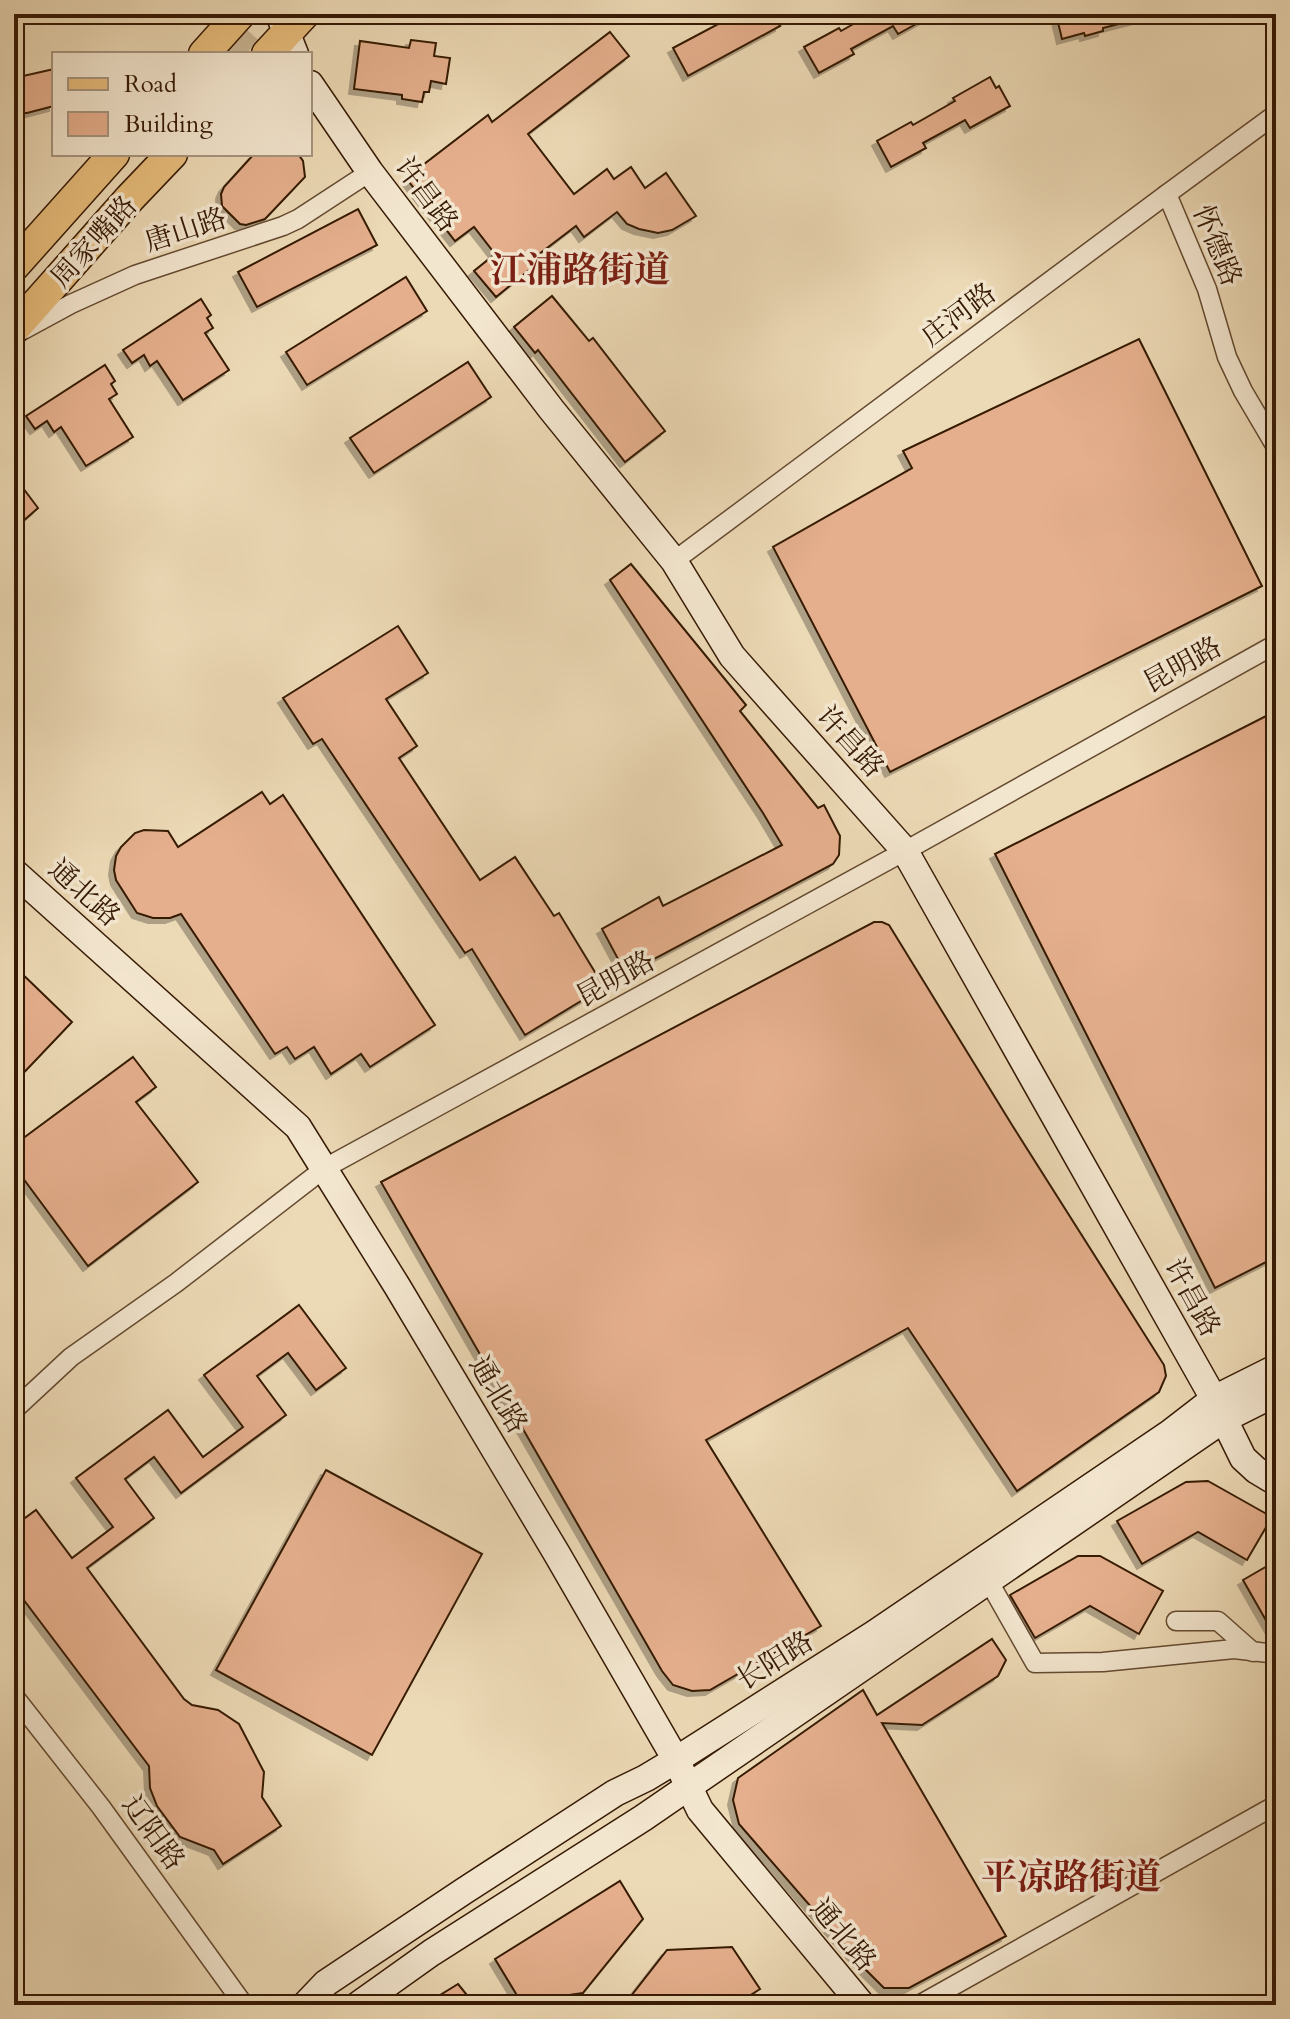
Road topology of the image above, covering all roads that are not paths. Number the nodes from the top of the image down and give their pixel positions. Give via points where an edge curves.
1 (240, 14) edge
2 (206, 52) edge
3 (312, 87) edge
4 (1276, 114) edge
5 (112, 156) edge
6 (170, 156) edge
7 (370, 172) junction
8 (1167, 194) junction
9 (14, 266) edge
10 (14, 332) edge
11 (1276, 447) edge
12 (674, 561) junction
13 (1276, 644) edge
14 (905, 851) junction
15 (14, 872) edge
16 (325, 1168) junction
17 (1276, 1368) edge
18 (1276, 1393) edge
19 (1219, 1409) junction
20 (14, 1410) edge
21 (1276, 1482) edge
22 (988, 1580) junction
23 (1176, 1621) dead end
24 (1253, 1652) junction
25 (1276, 1654) edge
26 (14, 1696) edge
27 (676, 1760) junction
28 (689, 1787) junction
29 (1276, 1805) edge
30 (244, 2005) edge
31 (305, 2005) edge
32 (358, 2005) edge
33 (862, 2005) edge
34 (919, 2005) edge

1 - 2 main road
3 - 7 street, 许昌路
4 - 8 street, 庄河路
5 - 9 main road, 周家嘴路
6 - 10 main road, 周家嘴路
7 - 10 street, 唐山路 via 283,226 135,275
7 - 12 street, 许昌路
8 - 11 street, 怀德路 via 1207,289 1227,357
8 - 12 street, 庄河路
12 - 14 street, 许昌路 via 732,656
13 - 14 street, 昆明路
14 - 16 street, 昆明路
14 - 19 street, 许昌路
15 - 16 street, 通北路 via 298,1127
16 - 20 street, 昆明路 via 71,1357
16 - 27 street, 通北路
17 - 19 street, 长阳路
18 - 19 street, 长阳路
19 - 21 street, 许昌路 via 1243,1458
19 - 22 street, 长阳路
19 - 27 street, 长阳路 via 1170,1433 903,1615
22 - 24 street via 1035,1663
22 - 28 street, 长阳路
23 - 24 street via 1218,1621
24 - 25 street
26 - 30 street, 辽阳路
27 - 28 street, 通北路
27 - 31 street, 长阳路 via 615,1793 451,1900 326,1983
28 - 32 street, 长阳路
28 - 33 street, 通北路 via 700,1810
29 - 34 street

